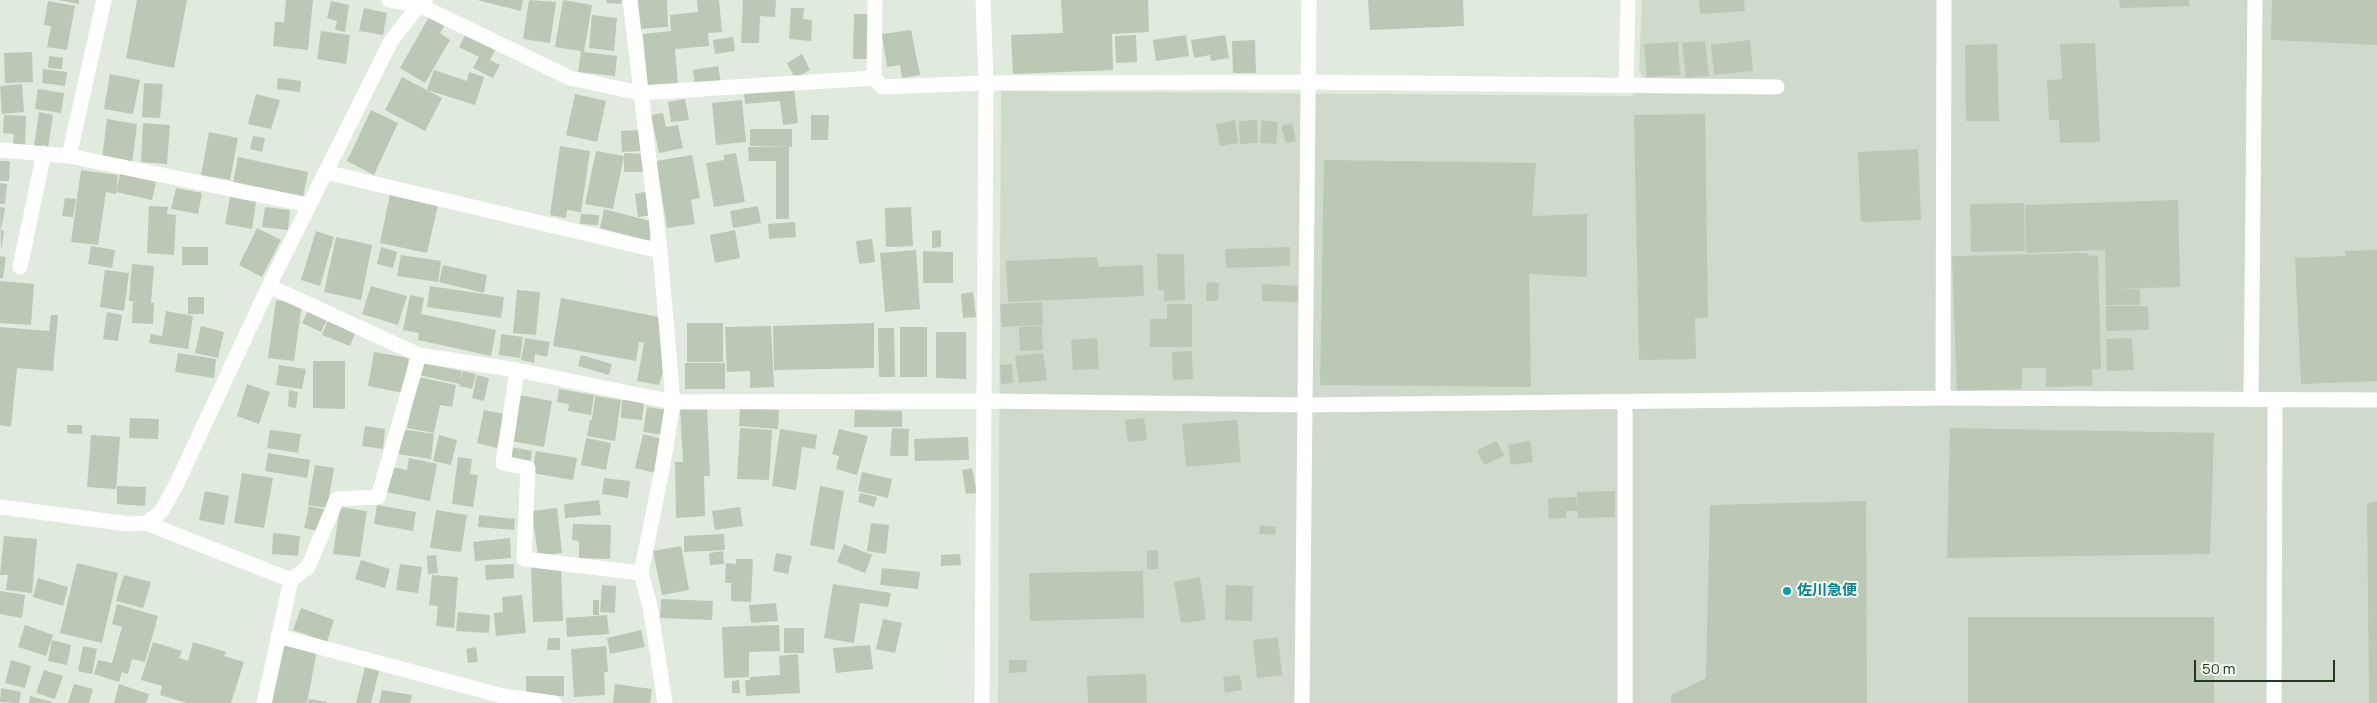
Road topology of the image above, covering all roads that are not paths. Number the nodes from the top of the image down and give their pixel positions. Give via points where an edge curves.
1 (104, 0) edge
2 (389, 0) edge
3 (630, 0) edge
4 (875, 0) edge
5 (983, 0) edge
6 (1309, 0) edge
7 (1628, 0) edge
8 (1944, 0) edge
9 (2255, 0) edge
10 (422, 2) edge
11 (874, 78) junction
12 (1308, 82) junction
13 (986, 84) junction
14 (1626, 85) junction
15 (1776, 87) dead end
16 (640, 93) junction
17 (0, 150) edge
18 (44, 153) junction
19 (69, 156) junction
20 (325, 172) junction
21 (309, 205) junction
22 (660, 251) junction
23 (20, 267) dead end
24 (269, 286) junction
25 (419, 355) junction
26 (517, 370) junction
27 (1943, 398) junction
28 (2251, 400) junction
29 (2377, 400) edge
30 (984, 401) junction
31 (2275, 401) junction
32 (672, 402) junction
33 (1625, 402) junction
34 (1304, 406) junction
35 (0, 507) edge
36 (146, 523) junction
37 (641, 572) junction
38 (291, 580) junction
39 (278, 636) junction
40 (264, 703) edge
41 (554, 703) edge
42 (665, 703) edge
43 (982, 703) edge
44 (1302, 703) edge
45 (1625, 703) edge
46 (2274, 703) edge

1 - 19 street
2 - 10 street
3 - 16 street
4 - 11 street
5 - 13 street
6 - 12 street
7 - 14 street
8 - 27 street
9 - 28 street
10 - 16 street via 570,78
10 - 20 street via 391,41
11 - 13 street via 882,87
11 - 16 street
12 - 13 street
12 - 14 street
12 - 34 street
13 - 30 street
14 - 15 street
16 - 22 street
17 - 18 street
18 - 19 street
18 - 23 street
19 - 21 street
20 - 21 street
20 - 22 street
21 - 24 street
22 - 32 street
24 - 25 street
24 - 36 street via 177,483 161,512
25 - 26 street
25 - 38 street via 378,497 337,499 308,567
26 - 32 street
26 - 37 street via 503,463 528,468 524,559
27 - 28 street
27 - 33 street
28 - 31 street
29 - 31 street
30 - 32 street
30 - 34 street
30 - 43 street
31 - 46 street
32 - 37 street
33 - 34 street
33 - 45 street
34 - 44 street
35 - 36 street via 129,524
36 - 38 street
37 - 42 street via 650,606
38 - 39 street
39 - 40 street
39 - 41 street via 503,696

